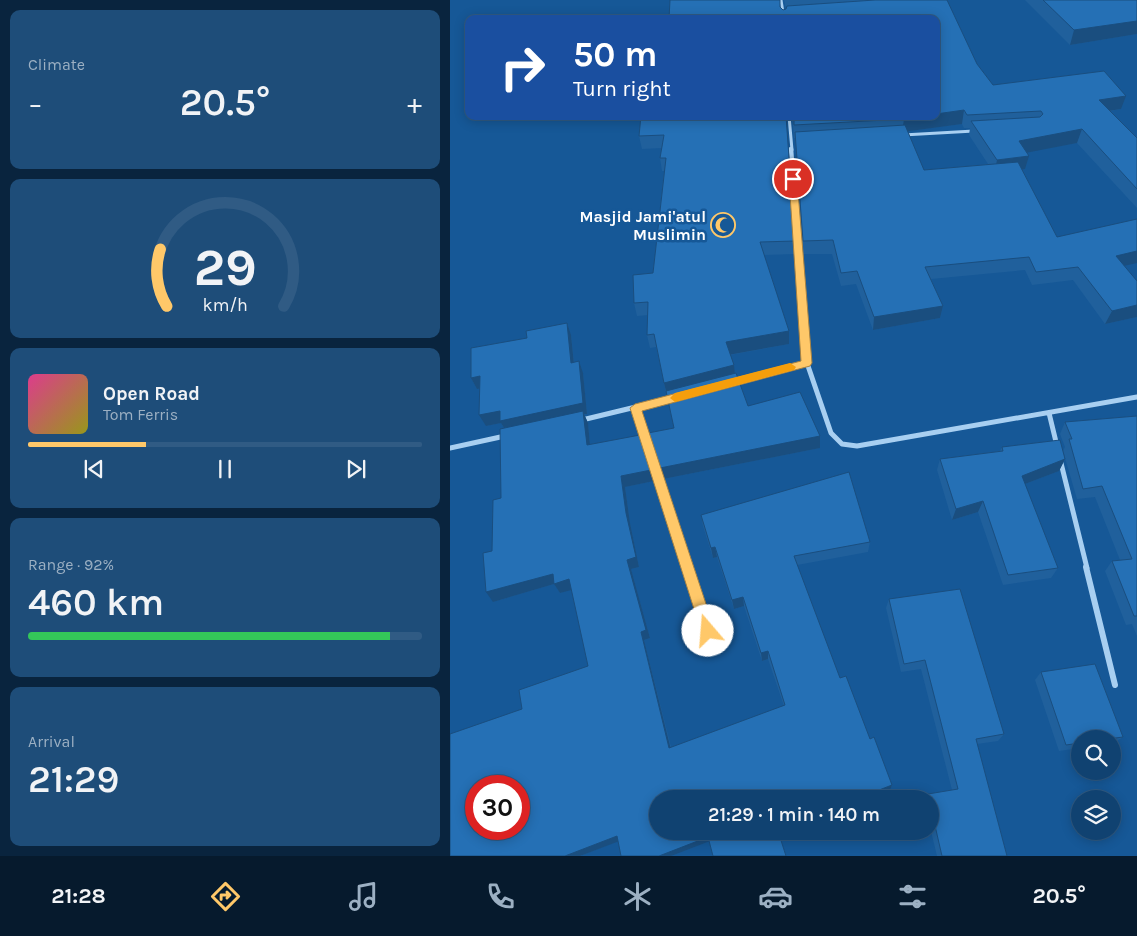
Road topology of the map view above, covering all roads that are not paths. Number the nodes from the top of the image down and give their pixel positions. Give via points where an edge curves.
1 (781, 0) edge
2 (783, 15) edge
3 (789, 120) edge
4 (977, 131) edge
5 (898, 136) edge
6 (790, 142) junction
7 (800, 142) edge
8 (806, 363) junction
9 (730, 383) edge
10 (683, 396) edge
11 (1137, 397) edge
12 (635, 408) junction
13 (1049, 412) junction
14 (577, 421) edge
15 (508, 436) edge
16 (450, 448) edge
17 (708, 631) dead end
18 (1115, 685) dead end

1 - 2 street
3 - 6 street
4 - 5 street
6 - 7 street
6 - 8 street
8 - 9 street
8 - 13 street via 831,434 842,444 857,446
10 - 12 street
11 - 13 street
12 - 14 street
12 - 17 street
13 - 18 street
15 - 16 street

